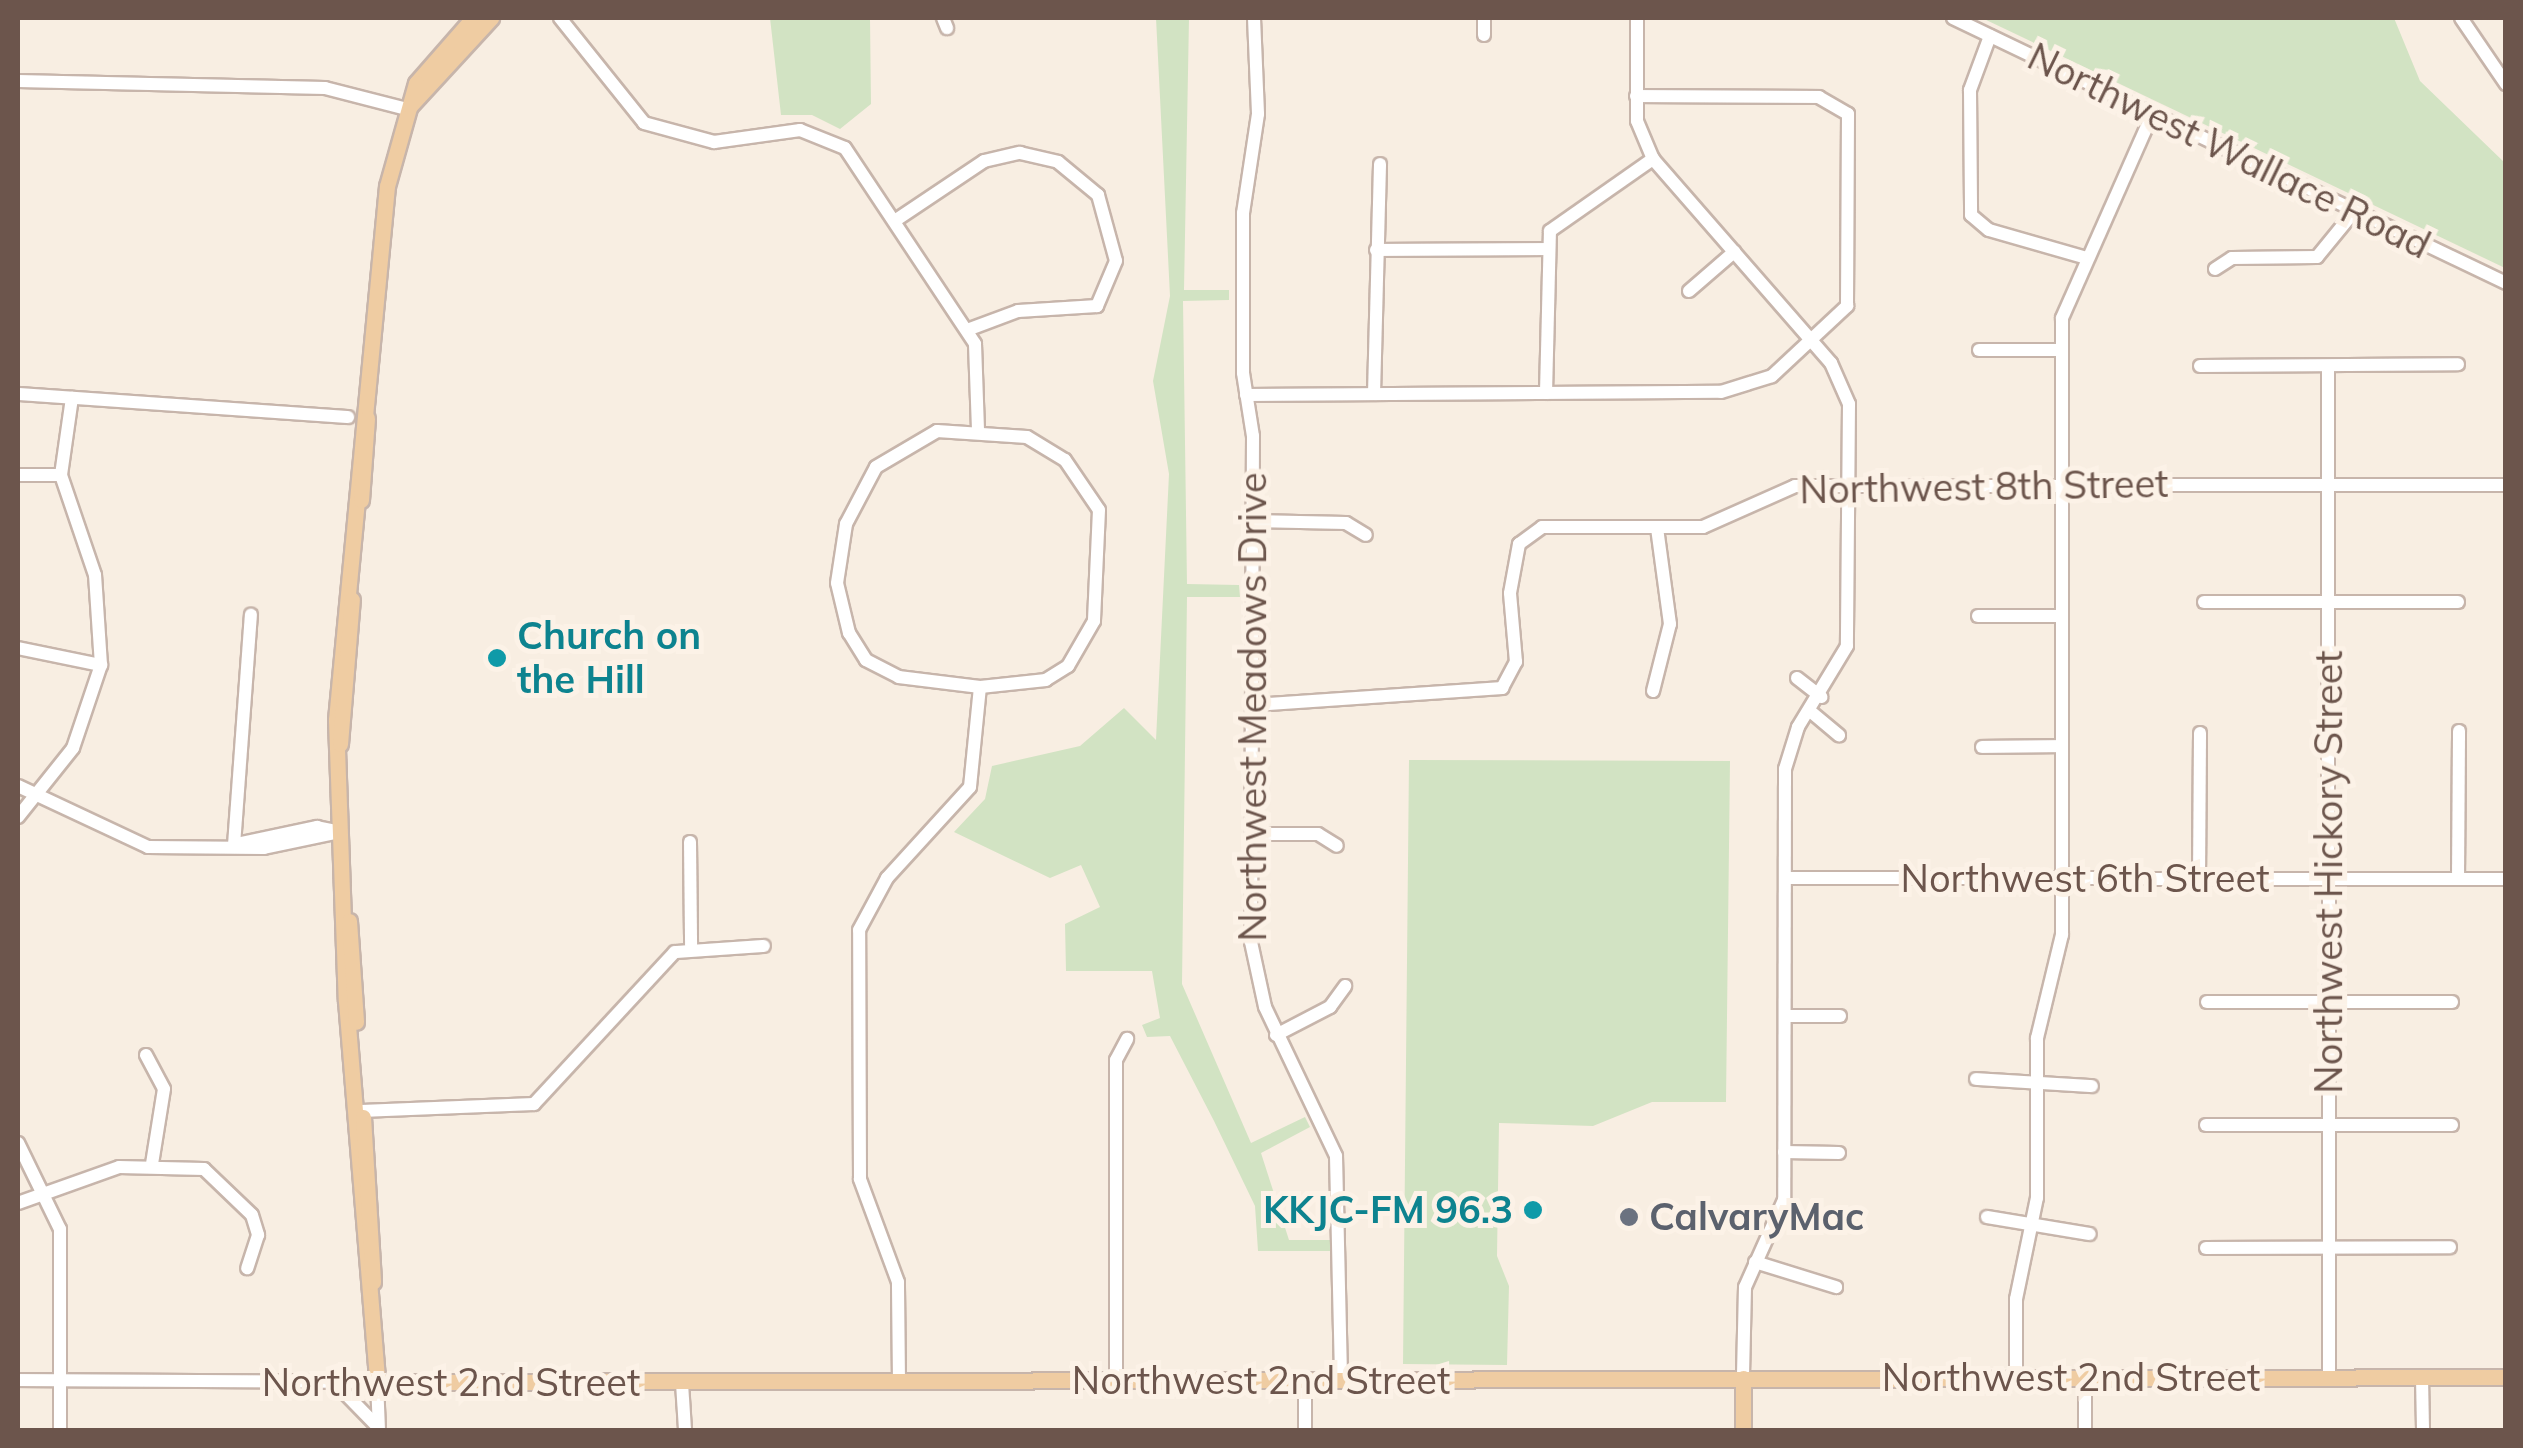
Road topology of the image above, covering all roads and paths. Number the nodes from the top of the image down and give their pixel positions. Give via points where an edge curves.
1 (473, 18) edge
2 (492, 18) edge
3 (560, 18) edge
4 (1254, 18) edge
5 (1484, 18) edge
6 (1637, 18) edge
7 (1953, 18) edge
8 (2461, 18) edge
9 (1484, 36) dead end
10 (1990, 36) junction
11 (18, 81) edge
12 (2506, 84) edge
13 (1636, 96) junction
14 (407, 109) junction
15 (2152, 116) junction
16 (1652, 159) junction
17 (1380, 164) dead end
18 (2353, 213) junction
19 (896, 220) junction
20 (1548, 249) junction
21 (1376, 250) junction
22 (1734, 252) junction
23 (2084, 257) junction
24 (2215, 269) dead end
25 (2506, 283) edge
26 (1690, 291) dead end
27 (967, 330) junction
28 (1812, 340) junction
29 (1979, 350) dead end
30 (2060, 350) junction
31 (2458, 364) dead end
32 (2200, 366) dead end
33 (2328, 366) junction
34 (1546, 393) junction
35 (18, 394) edge
36 (1374, 394) junction
37 (1246, 395) junction
38 (72, 398) junction
39 (348, 417) dead end
40 (978, 431) junction
41 (61, 475) junction
42 (18, 476) edge
43 (2328, 483) junction
44 (1849, 484) junction
45 (2062, 484) junction
46 (2506, 485) edge
47 (1254, 522) junction
48 (1658, 528) junction
49 (1366, 535) dead end
50 (2204, 602) dead end
51 (2328, 602) junction
52 (2458, 602) dead end
53 (251, 615) dead end
54 (1978, 616) dead end
55 (2062, 616) junction
56 (18, 648) edge
57 (101, 665) junction
58 (1797, 678) dead end
59 (980, 688) junction
60 (1653, 691) dead end
61 (1822, 697) junction
62 (1254, 706) junction
63 (1810, 710) junction
64 (2458, 732) dead end
65 (1839, 734) dead end
66 (2200, 734) dead end
67 (2062, 746) junction
68 (1982, 747) dead end
69 (18, 786) edge
70 (36, 795) junction
71 (18, 817) edge
72 (340, 832) junction
73 (1252, 834) junction
74 (690, 842) dead end
75 (234, 845) junction
76 (1337, 846) dead end
77 (1785, 878) junction
78 (2061, 879) junction
79 (2199, 879) junction
80 (2328, 879) junction
81 (2458, 880) junction
82 (2506, 880) edge
83 (691, 945) junction
84 (764, 946) dead end
85 (1345, 986) dead end
86 (2207, 1002) dead end
87 (2452, 1002) dead end
88 (2328, 1003) junction
89 (1786, 1016) junction
90 (1840, 1016) dead end
91 (1276, 1035) junction
92 (1128, 1039) dead end
93 (146, 1055) dead end
94 (1976, 1079) dead end
95 (2037, 1086) junction
96 (2092, 1086) dead end
97 (361, 1111) junction
98 (2206, 1125) dead end
99 (2329, 1125) junction
100 (2452, 1125) dead end
101 (18, 1143) edge
102 (1784, 1152) junction
103 (1839, 1153) dead end
104 (152, 1164) junction
105 (47, 1188) junction
106 (18, 1203) edge
107 (1987, 1217) dead end
108 (2034, 1225) junction
109 (2090, 1234) dead end
110 (2329, 1247) junction
111 (2450, 1247) dead end
112 (2206, 1248) dead end
113 (1755, 1262) junction
114 (247, 1268) dead end
115 (1836, 1287) dead end
116 (2422, 1377) junction
117 (2506, 1377) edge
118 (1742, 1378) junction
119 (2016, 1378) junction
120 (2086, 1378) junction
121 (2329, 1378) junction
122 (18, 1380) edge
123 (60, 1380) junction
124 (1305, 1380) junction
125 (1341, 1380) junction
126 (1116, 1381) junction
127 (334, 1382) junction
128 (377, 1382) junction
129 (899, 1382) junction
130 (682, 1383) junction
131 (379, 1429) edge
132 (60, 1430) edge
133 (684, 1430) edge
134 (1305, 1430) edge
135 (1742, 1430) edge
136 (2085, 1430) edge
137 (2422, 1430) edge

1 - 14 main road via 416,83
2 - 14 main road
3 - 19 street via 644,123 714,142 819,134 851,155
4 - 37 street, Northwest Meadows Drive via 1258,114 1243,213
5 - 9 street
6 - 13 street
7 - 10 street, Northwest Wallace Road
8 - 12 street
10 - 15 street, Northwest Wallace Road
10 - 23 street via 1970,90 1971,215 1990,230
11 - 14 street via 326,88
13 - 16 street
13 - 28 street via 1818,97 1848,114 1852,287 1847,306
14 - 72 main road via 384,205 352,597 349,720 339,747
15 - 18 street, Northwest Wallace Road
15 - 23 street
16 - 20 street via 1560,216
16 - 22 street
17 - 21 street
18 - 24 street via 2317,258 2232,258
18 - 25 street, Northwest Wallace Road
19 - 27 street
19 - 27 street via 984,161 1020,153 1058,162 1098,195 1116,261 1097,306 1018,312
20 - 21 street
20 - 34 street
21 - 36 street
22 - 26 street
22 - 28 street
23 - 30 street
27 - 40 street via 978,356
28 - 34 street via 1748,387
28 - 44 street via 1849,404
29 - 30 street
30 - 45 street
31 - 33 street
32 - 33 street
33 - 43 street, Northwest Hickory Street
34 - 36 street
35 - 38 street
36 - 37 street
37 - 47 street, Northwest Meadows Drive
38 - 39 street
38 - 41 street
40 - 59 street via 1027,438 1064,460 1087,486 1103,537 1094,621 1068,666 1032,684
40 - 59 street via 910,439 876,466 846,524 838,583 866,660 899,677
41 - 42 street
41 - 57 street via 95,575
43 - 45 street, Northwest 8th Street
43 - 46 street, Northwest 8th Street
43 - 51 street, Northwest Hickory Street
44 - 45 street, Northwest 8th Street
44 - 48 street, Northwest 8th Street via 1795,486 1726,522
44 - 61 street via 1847,646
45 - 55 street
47 - 49 street via 1346,523
47 - 62 street, Northwest Meadows Drive
48 - 60 street via 1670,624
48 - 62 street, Northwest 8th Street via 1526,533 1510,593 1516,662 1502,688 1484,696
50 - 51 street
51 - 52 street
51 - 80 street, Northwest Hickory Street
53 - 75 street
54 - 55 street
55 - 67 street
56 - 57 street
57 - 70 street via 86,722
58 - 61 street
59 - 129 street via 970,787 887,878 859,930 860,1179 898,1282
61 - 63 street
62 - 73 street, Northwest Meadows Drive
63 - 65 street
63 - 77 street via 1785,769
64 - 81 street
66 - 79 street
67 - 68 street
67 - 78 street
69 - 70 street
70 - 71 street
70 - 75 street via 148,846
72 - 75 street via 318,843
72 - 97 main road
73 - 76 street via 1318,834
73 - 91 street, Northwest Meadows Drive via 1252,962
74 - 83 street
77 - 78 street, Northwest 6th Street
77 - 89 street
78 - 79 street, Northwest 6th Street
78 - 95 street via 2060,953 2041,1014
79 - 80 street, Northwest 6th Street
80 - 81 street, Northwest 6th Street
80 - 88 street, Northwest Hickory Street
81 - 82 street, Northwest 6th Street
83 - 84 street
83 - 97 street via 657,964 534,1104
85 - 91 street via 1330,1008
86 - 88 street
87 - 88 street
88 - 99 street, Northwest Hickory Street
89 - 90 street
89 - 102 street
91 - 125 street, Northwest Meadows Drive via 1336,1156
92 - 126 street via 1116,1060
93 - 104 street via 164,1088
94 - 95 street
95 - 96 street
95 - 108 street
97 - 128 main road via 372,1157
98 - 99 street
99 - 100 street
99 - 110 street, Northwest Hickory Street
101 - 105 street
102 - 103 street
102 - 113 street via 1782,1213
104 - 105 street
104 - 114 street via 204,1169 241,1198 258,1235
105 - 106 street
105 - 123 street via 60,1229
107 - 108 street
108 - 109 street
108 - 119 street via 2019,1276
110 - 111 street
110 - 112 street
110 - 121 street, Northwest Hickory Street
113 - 115 street
113 - 118 street via 1743,1299
116 - 117 main road, Northwest 2nd Street
116 - 121 main road, Northwest 2nd Street
116 - 137 street
118 - 119 main road, Northwest 2nd Street
118 - 125 main road, Northwest 2nd Street
118 - 135 main road
119 - 120 main road, Northwest 2nd Street
120 - 121 main road, Northwest 2nd Street
120 - 136 street
122 - 123 street, Northwest 2nd Street
123 - 127 street, Northwest 2nd Street
123 - 132 street
124 - 125 main road, Northwest 2nd Street
124 - 126 main road, Northwest 2nd Street
124 - 134 street
126 - 129 main road, Northwest 2nd Street
127 - 128 street, Northwest 2nd Street
127 - 131 street
128 - 130 main road, Northwest 2nd Street
128 - 131 street
129 - 130 main road, Northwest 2nd Street
130 - 133 street

